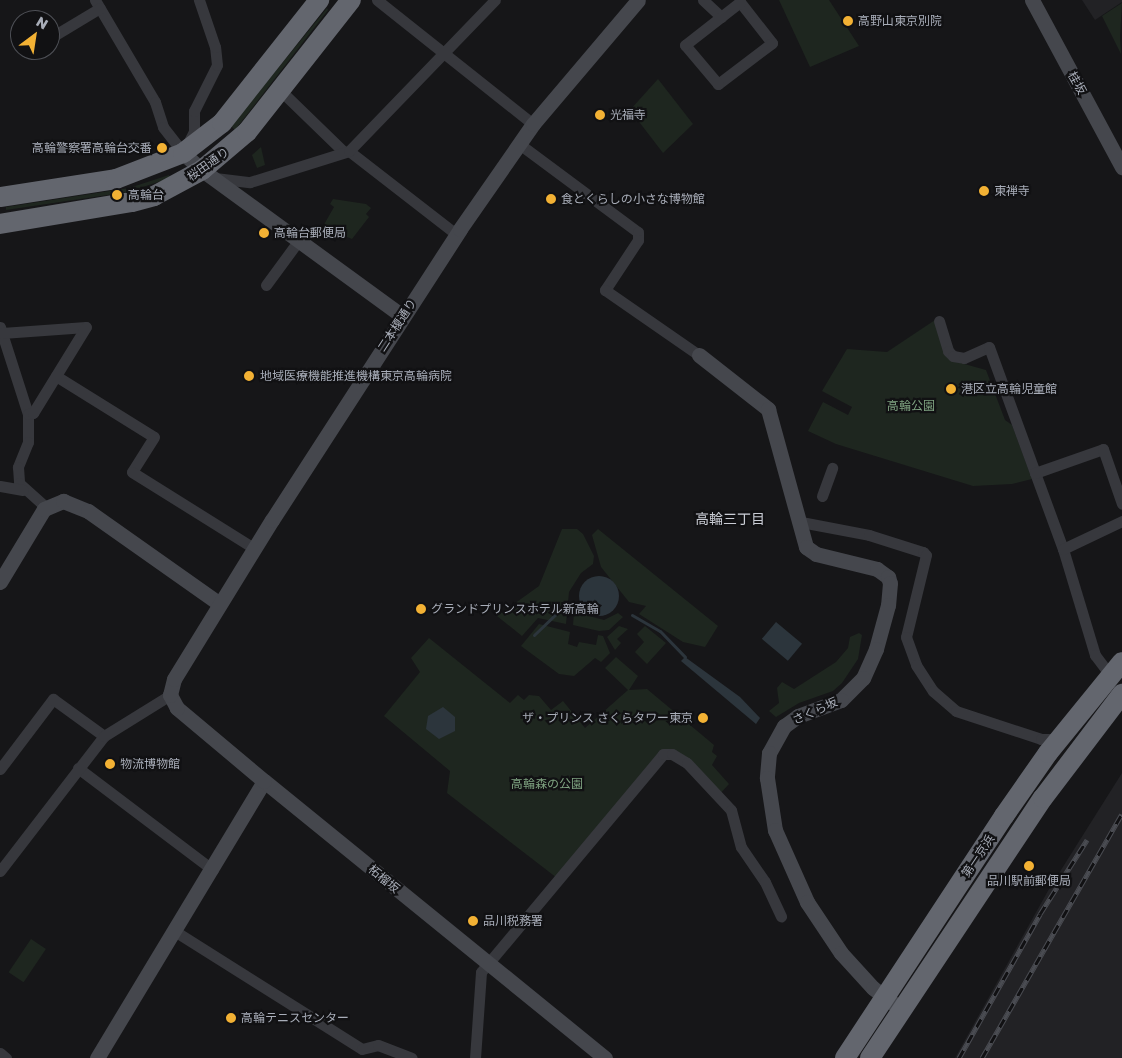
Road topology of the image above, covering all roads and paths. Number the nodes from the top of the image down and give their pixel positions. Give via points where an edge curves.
1 (199, 0) edge
2 (319, 0) edge
3 (351, 0) edge
4 (377, 0) edge
5 (495, 0) edge
6 (638, 0) edge
7 (703, 0) edge
8 (1032, 0) edge
9 (98, 4) edge
10 (720, 17) junction
11 (60, 31) edge
12 (444, 54) junction
13 (280, 90) junction
14 (533, 124) junction
15 (518, 143) junction
16 (346, 151) junction
17 (183, 153) junction
18 (1122, 167) edge
19 (208, 174) junction
20 (0, 197) edge
21 (0, 224) edge
22 (456, 234) junction
23 (299, 240) junction
24 (266, 285) dead end
25 (402, 316) junction
26 (939, 321) dead end
27 (1, 330) edge
28 (699, 356) joint
29 (56, 376) junction
30 (28, 414) junction
31 (832, 468) dead end
32 (1035, 472) junction
33 (0, 486) edge
34 (23, 490) junction
35 (822, 496) dead end
36 (1122, 504) edge
37 (46, 507) junction
38 (1122, 521) edge
39 (800, 522) junction
40 (254, 549) junction
41 (1063, 549) junction
42 (6, 565) edge
43 (0, 582) edge
44 (220, 604) junction
45 (1116, 668) edge
46 (1122, 694) edge
47 (170, 695) junction
48 (104, 736) junction
49 (1059, 739) junction
50 (78, 768) junction
51 (0, 769) edge
52 (264, 781) junction
53 (213, 870) junction
54 (0, 871) edge
55 (781, 916) dead end
56 (173, 930) junction
57 (486, 963) junction
58 (884, 998) junction
59 (901, 1009) junction
60 (0, 1053) edge
61 (6, 1058) edge
62 (97, 1058) edge
63 (412, 1058) edge
64 (475, 1058) edge
65 (605, 1058) edge
66 (845, 1058) edge
67 (870, 1058) edge

1 - 17 street via 215,47 217,65 194,111 194,131
2 - 17 highway, 桜田通り via 222,123
3 - 13 highway, 桜田通り
4 - 12 street
5 - 12 street
6 - 14 street, 二本榎通り
7 - 10 street
8 - 18 street, 桂坂
9 - 11 street
9 - 17 street via 155,102 163,127
10 - 10 street via 740,2 772,43 718,84 685,45
12 - 14 street
12 - 16 street
13 - 16 street
13 - 19 highway, 桜田通り via 239,142
14 - 15 street, 二本榎通り
15 - 22 street, 二本榎通り
15 - 28 street via 638,232 638,240 606,290
16 - 19 street via 250,182
16 - 22 street
17 - 19 street
17 - 20 highway, 桜田通り via 116,179
19 - 21 highway, 桜田通り via 132,202
19 - 23 street
22 - 25 street, 二本榎通り
23 - 24 street
23 - 25 street
25 - 40 street, 二本榎通り
26 - 32 street via 948,351 953,356 964,358 989,347
27 - 29 street via 86,327
27 - 30 street
28 - 39 street, さくら坂 via 768,410
29 - 30 street via 33,414
29 - 40 street via 154,437 132,472
30 - 34 street via 28,442 18,476
31 - 35 street
32 - 36 street via 1103,449
32 - 41 street
33 - 34 street
34 - 37 street
37 - 42 street
37 - 44 street via 63,501 76,504
38 - 41 street
39 - 49 street via 869,535 923,552 926,555 906,637 916,666 933,691 956,711 1041,739
39 - 58 street, さくら坂 via 806,547 816,554 877,569 888,577 890,592 876,649 863,678 841,700 798,716 784,726 776,738 768,764 770,805 781,846 811,909 841,953
40 - 44 street, 二本榎通り
41 - 45 street via 1095,655
42 - 43 street
44 - 47 street, 二本榎通り via 174,679
45 - 49 highway, 第一京浜
46 - 59 highway, 第一京浜 via 1043,798
47 - 48 street
47 - 52 street, 柘榴坂 via 177,708
48 - 50 street
48 - 51 street via 53,699
49 - 58 highway, 第一京浜
50 - 53 street
50 - 54 street
52 - 53 street
52 - 57 street, 柘榴坂
53 - 56 street
55 - 57 street via 765,882 741,847 731,810 687,763 672,754 662,754
56 - 62 street
56 - 63 street via 362,1049 378,1045
57 - 64 street via 480,974
57 - 65 street, 柘榴坂
58 - 59 street, さくら坂
58 - 66 highway, 第一京浜
59 - 67 highway, 第一京浜
60 - 61 street

